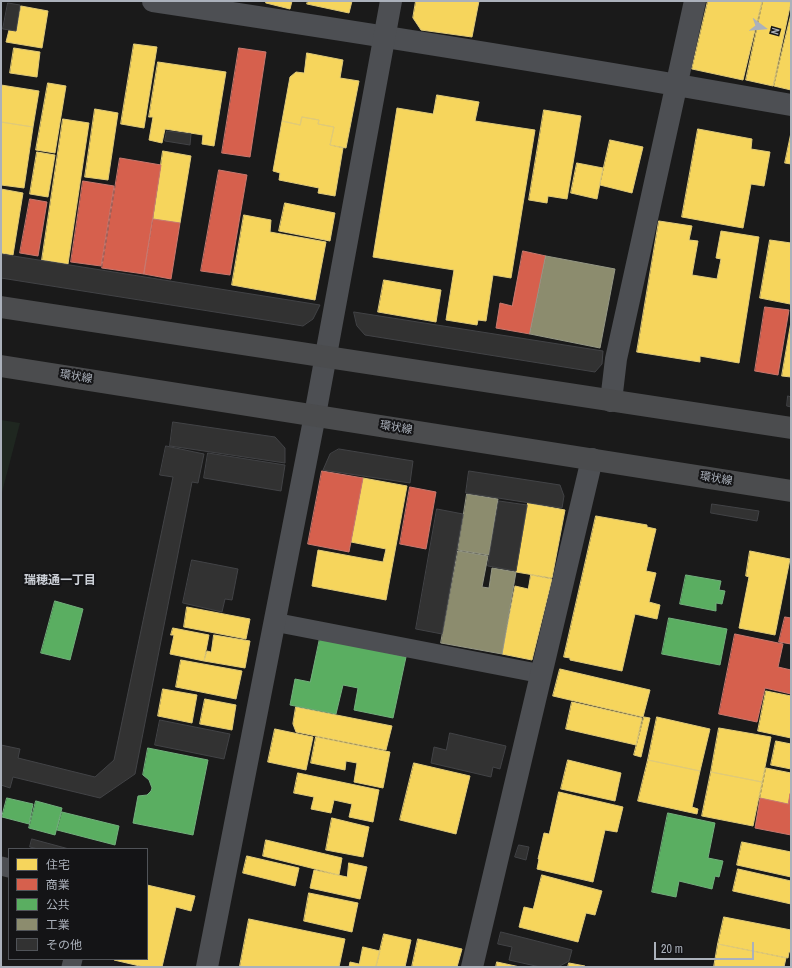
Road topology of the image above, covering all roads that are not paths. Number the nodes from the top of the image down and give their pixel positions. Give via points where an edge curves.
1 (153, 1) edge
2 (391, 1) edge
3 (695, 1) edge
4 (384, 36) junction
5 (678, 85) junction
6 (791, 105) edge
7 (1, 307) edge
8 (325, 357) junction
9 (1, 366) edge
10 (611, 401) junction
11 (315, 415) junction
12 (791, 428) edge
13 (592, 459) junction
14 (791, 491) edge
15 (274, 622) junction
16 (542, 674) junction
17 (207, 967) edge
18 (472, 967) edge

1 - 4 street
2 - 4 street
3 - 5 street
4 - 5 street
4 - 8 street
5 - 6 street
5 - 10 street via 616,359
7 - 8 main road
8 - 10 main road
8 - 11 street
9 - 11 main road, 環状線
10 - 12 main road
11 - 13 main road, 環状線
11 - 15 street
13 - 14 main road, 環状線
13 - 16 street
15 - 16 lane
15 - 17 street
16 - 18 street

